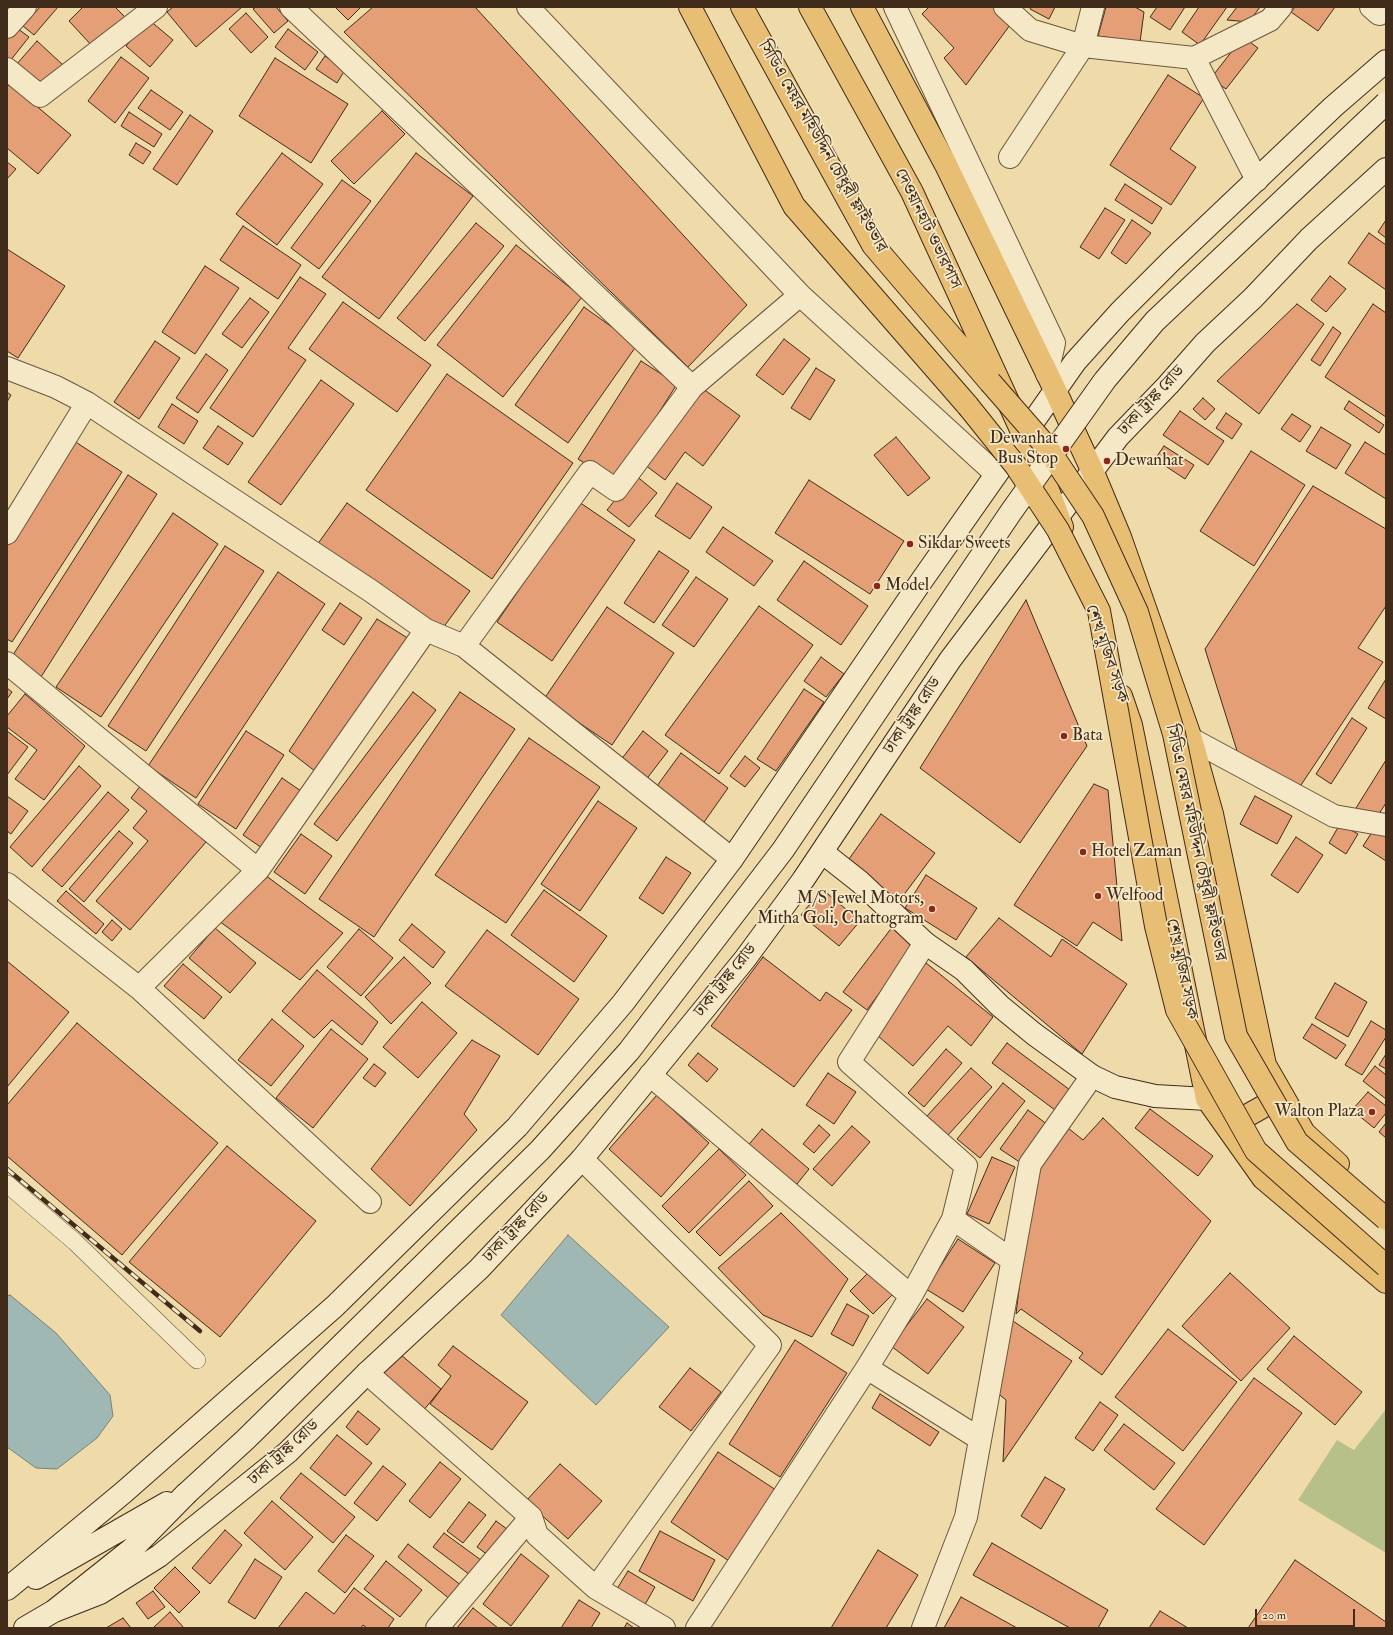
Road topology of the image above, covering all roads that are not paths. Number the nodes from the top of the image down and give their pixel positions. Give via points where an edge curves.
1 (25, 7) edge
2 (156, 7) edge
3 (291, 7) edge
4 (528, 7) edge
5 (690, 7) edge
6 (742, 7) edge
7 (810, 7) edge
8 (862, 7) edge
9 (895, 7) edge
10 (1005, 7) edge
11 (1093, 7) edge
12 (1281, 7) edge
13 (1370, 7) edge
14 (1384, 7) edge
15 (7, 27) edge
16 (1083, 46) junction
17 (1194, 58) junction
18 (1386, 61) edge
19 (7, 68) edge
20 (1386, 103) edge
21 (1010, 157) dead end
22 (1386, 169) edge
23 (1257, 180) junction
24 (800, 295) junction
25 (7, 368) edge
26 (1051, 382) junction
27 (692, 387) junction
28 (87, 403) junction
29 (1024, 434) junction
30 (1035, 456) joint
31 (1092, 470) junction
32 (996, 474) junction
33 (1058, 516) junction
34 (7, 533) edge
35 (426, 630) junction
36 (464, 646) junction
37 (7, 663) edge
38 (1191, 739) junction
39 (1386, 825) edge
40 (822, 852) junction
41 (732, 859) junction
42 (258, 870) junction
43 (7, 884) edge
44 (925, 943) junction
45 (139, 988) junction
46 (650, 1075) junction
47 (1092, 1076) junction
48 (1282, 1096) junction
49 (1208, 1099) junction
50 (1227, 1127) junction
51 (582, 1159) junction
52 (7, 1184) edge
53 (370, 1202) dead end
54 (1386, 1208) edge
55 (953, 1219) junction
56 (1386, 1219) edge
57 (1012, 1260) junction
58 (1386, 1266) edge
59 (1386, 1282) edge
60 (911, 1296) junction
61 (197, 1360) dead end
62 (867, 1368) junction
63 (367, 1373) junction
64 (980, 1439) junction
65 (186, 1494) junction
66 (531, 1517) junction
67 (596, 1588) junction
68 (7, 1589) edge
69 (7, 1595) edge
70 (54, 1611) junction
71 (31, 1627) edge
72 (437, 1628) edge
73 (664, 1628) edge
74 (696, 1628) edge
75 (923, 1628) edge

1 - 15 street
2 - 19 street via 40,96
3 - 27 street
4 - 24 street
5 - 58 highway, bridge via 794,206 1016,466 1058,530 1099,611 1156,926 1176,1010 1256,1151
6 - 56 highway, সিডিএ মেয়র মহিউদ্দিন চৌধুরী ফ্লাইওভার, bridge via 873,245 1046,446 1093,516 1137,612 1174,734 1236,1036 1297,1142
7 - 29 highway, দেওয়ানহাট ওভারপাস via 912,192
8 - 26 highway via 946,165
9 - 26 street via 1054,343
10 - 16 street via 1030,30
11 - 16 street
12 - 17 street via 1270,20
13 - 14 street via 1380,14
16 - 17 street
16 - 21 street
17 - 23 street
18 - 23 street via 1333,107
20 - 65 street, ঢাকা ট্রাঙ্ক রোড, bridge via 1155,321 1105,380 1006,519 783,850 629,1051 540,1150 245,1440
22 - 31 street, ঢাকা ট্রাঙ্ক রোড via 1309,239 1253,298 1205,343 1118,437
23 - 26 street
24 - 27 street
24 - 32 street
25 - 28 street via 56,387
26 - 29 street
26 - 31 highway
27 - 36 street via 616,490 590,472
28 - 34 street
28 - 35 street
29 - 30 highway, দেওয়ানহাট ওভারপাস
29 - 32 street
30 - 33 highway, শেখ মুজিব সড়ক
31 - 33 street, ঢাকা ট্রাঙ্ক রোড
31 - 38 highway via 1120,537
32 - 41 street
33 - 40 street, ঢাকা ট্রাঙ্ক রোড via 950,660
33 - 49 highway, শেখ মুজিব সড়ক via 1131,724
35 - 36 street
35 - 42 street
36 - 41 street
37 - 42 street
38 - 39 street via 1334,816
38 - 48 highway via 1212,814 1265,1065
40 - 44 street via 860,882
40 - 46 street, ঢাকা ট্রাঙ্ক রোড via 745,959
41 - 68 street via 623,1002 517,1127 334,1306 124,1492
42 - 45 street
43 - 45 street
44 - 47 street via 964,970 1000,1006 1034,1034
44 - 55 street via 849,1062 966,1166
45 - 53 street
46 - 51 street, ঢাকা ট্রাঙ্ক রোড
46 - 60 street
47 - 49 street via 1115,1087 1155,1096
47 - 57 street via 1030,1164
48 - 50 highway
48 - 54 highway via 1304,1133
49 - 50 highway, শেখ মুজিব সড়ক
50 - 59 highway, শেখ মুজিব সড়ক via 1263,1178
51 - 63 street, ঢাকা ট্রাঙ্ক রোড via 479,1268
51 - 67 street via 770,1345
52 - 61 lane via 76,1242
55 - 57 street
55 - 60 street
57 - 64 street
60 - 62 street
62 - 64 street
62 - 74 street
63 - 66 street
63 - 70 street, ঢাকা ট্রাঙ্ক রোড via 288,1452 159,1556 100,1593
64 - 75 street via 966,1517
65 - 69 street, ঢাকা ট্রাঙ্ক রোড via 123,1527
65 - 70 street, ঢাকা ট্রাঙ্ক রোড via 132,1549
66 - 67 street via 538,1535
66 - 72 street
67 - 73 street
70 - 71 street, ঢাকা ট্রাঙ্ক রোড

